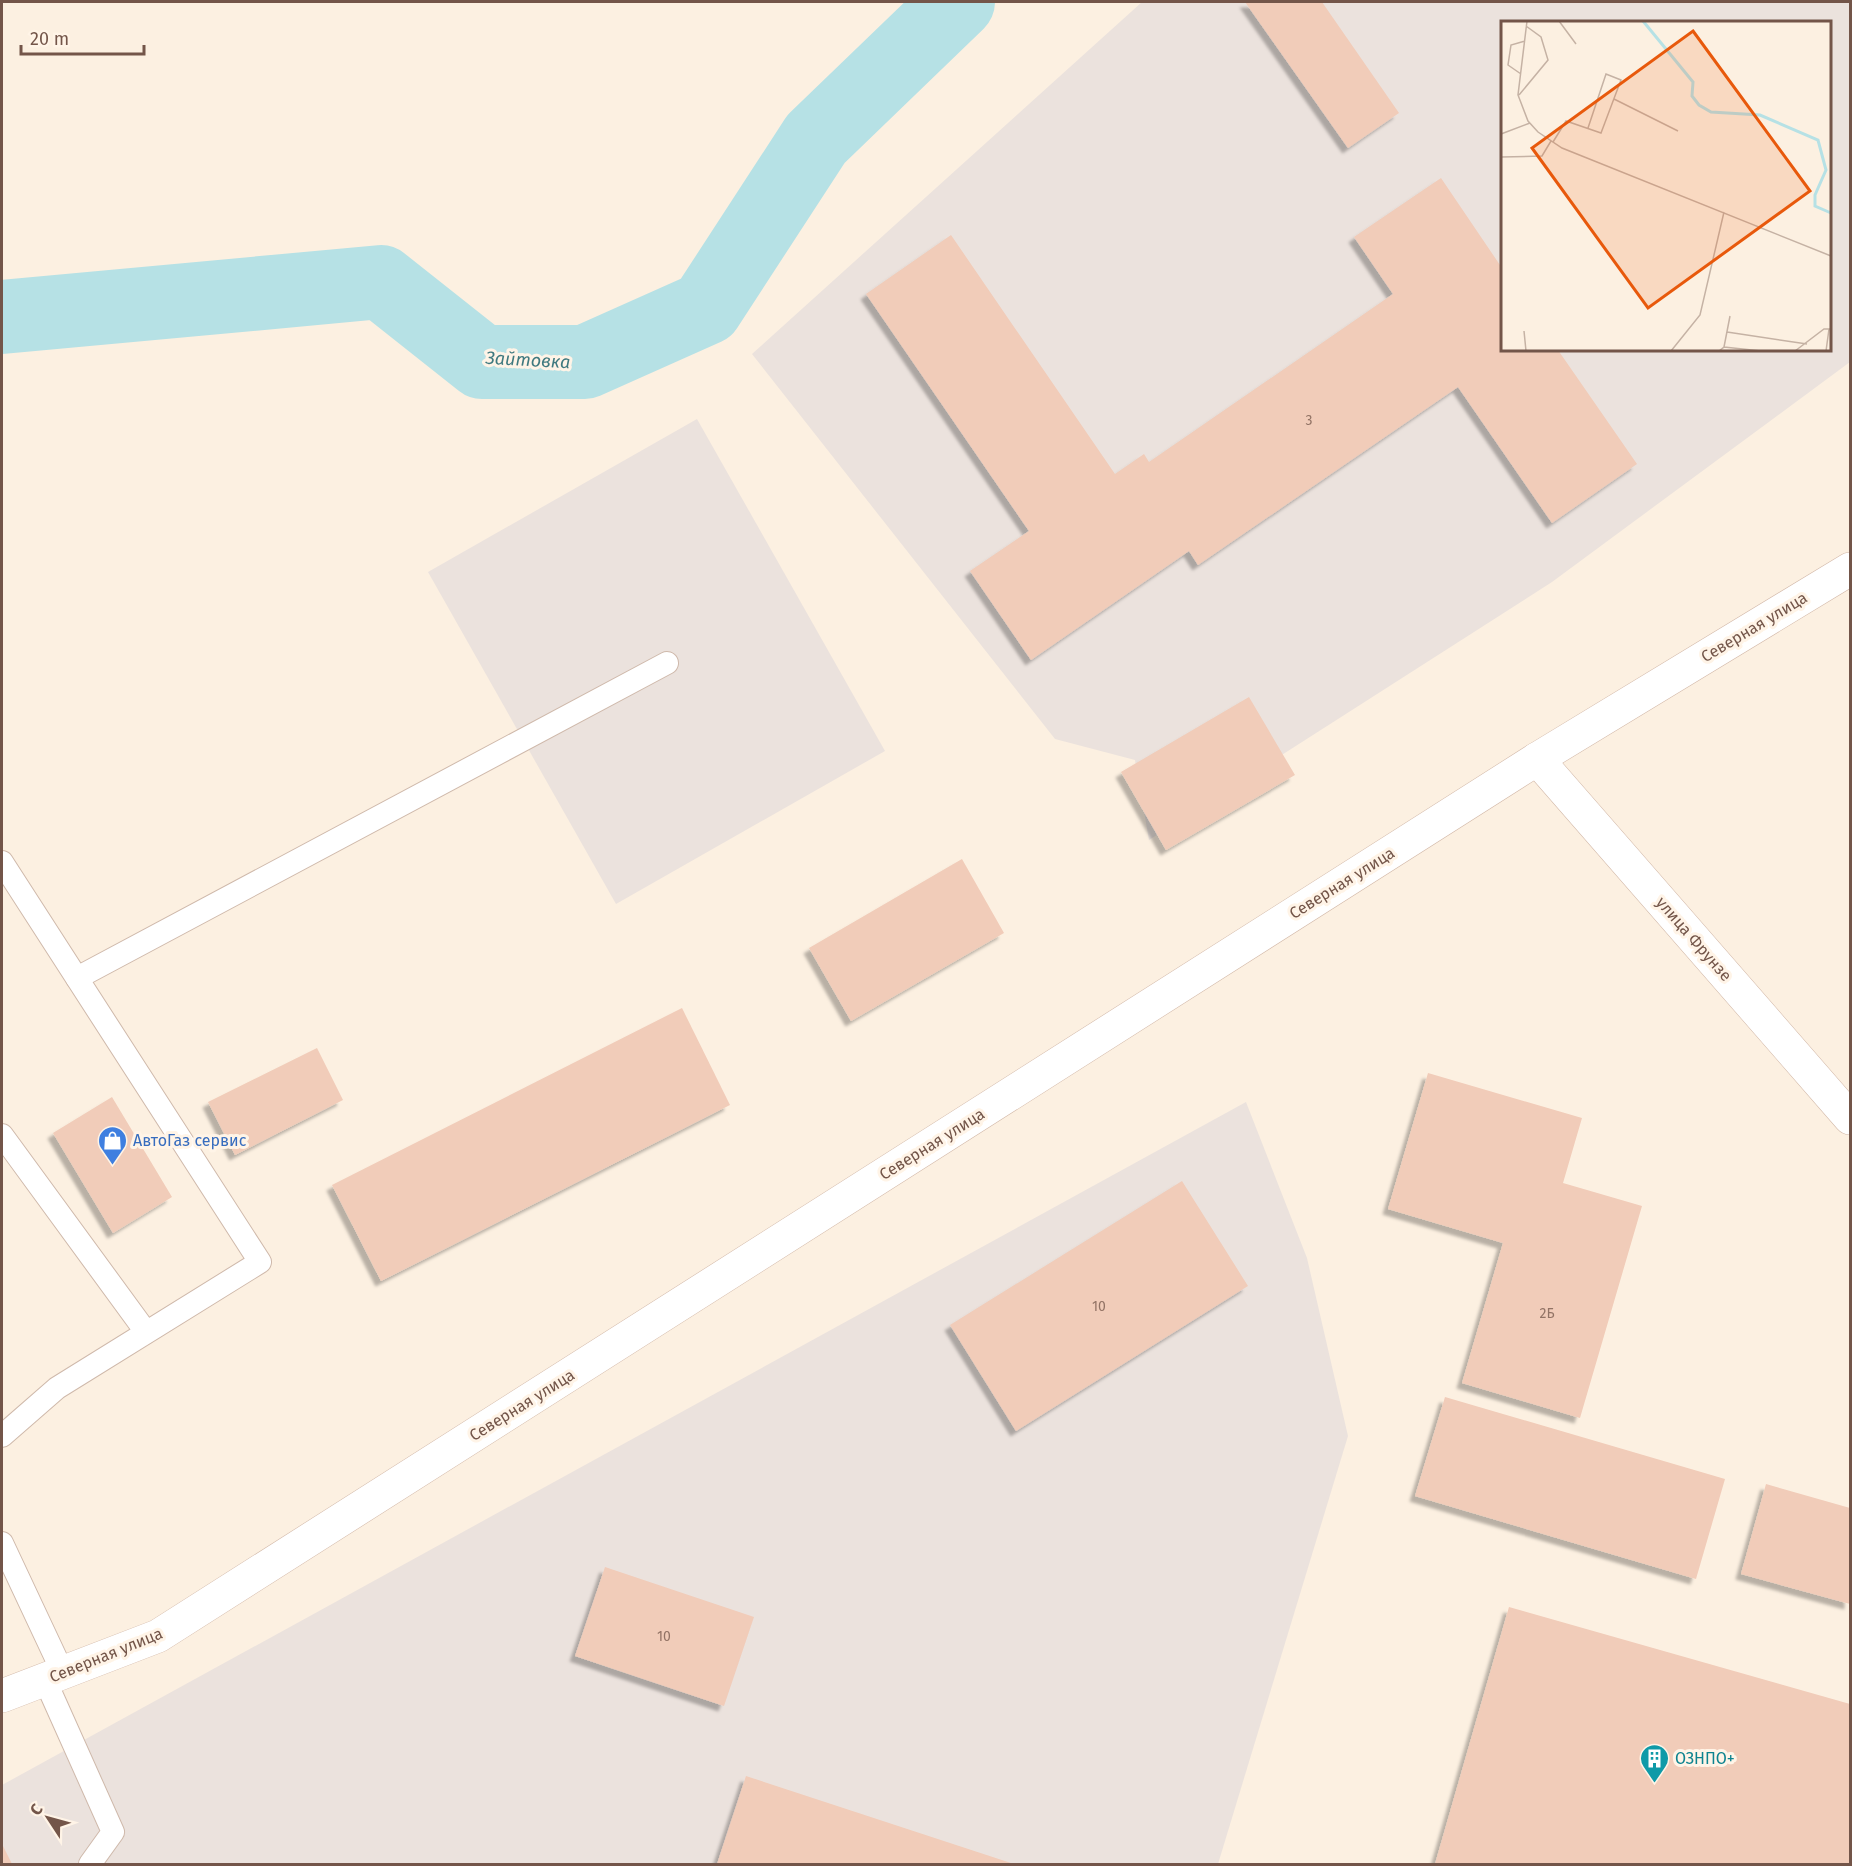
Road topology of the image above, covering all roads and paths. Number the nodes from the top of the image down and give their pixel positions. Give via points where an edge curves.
1 (1851, 569) edge
2 (667, 663) dead end
3 (1537, 759) junction
4 (2, 862) edge
5 (77, 978) junction
6 (1851, 1118) edge
7 (2, 1135) edge
8 (146, 1332) junction
9 (2, 1436) edge
10 (2, 1543) edge
11 (54, 1676) junction
12 (2, 1696) edge
13 (90, 1864) edge

1 - 3 main road, Северная улица
2 - 5 lane
3 - 6 main road, улица Фрунзе
3 - 11 main road, Северная улица via 158,1636
4 - 5 lane
5 - 8 lane via 260,1262
7 - 8 lane
8 - 9 lane via 57,1388
10 - 11 lane
11 - 12 main road, Северная улица
11 - 13 lane via 112,1832

